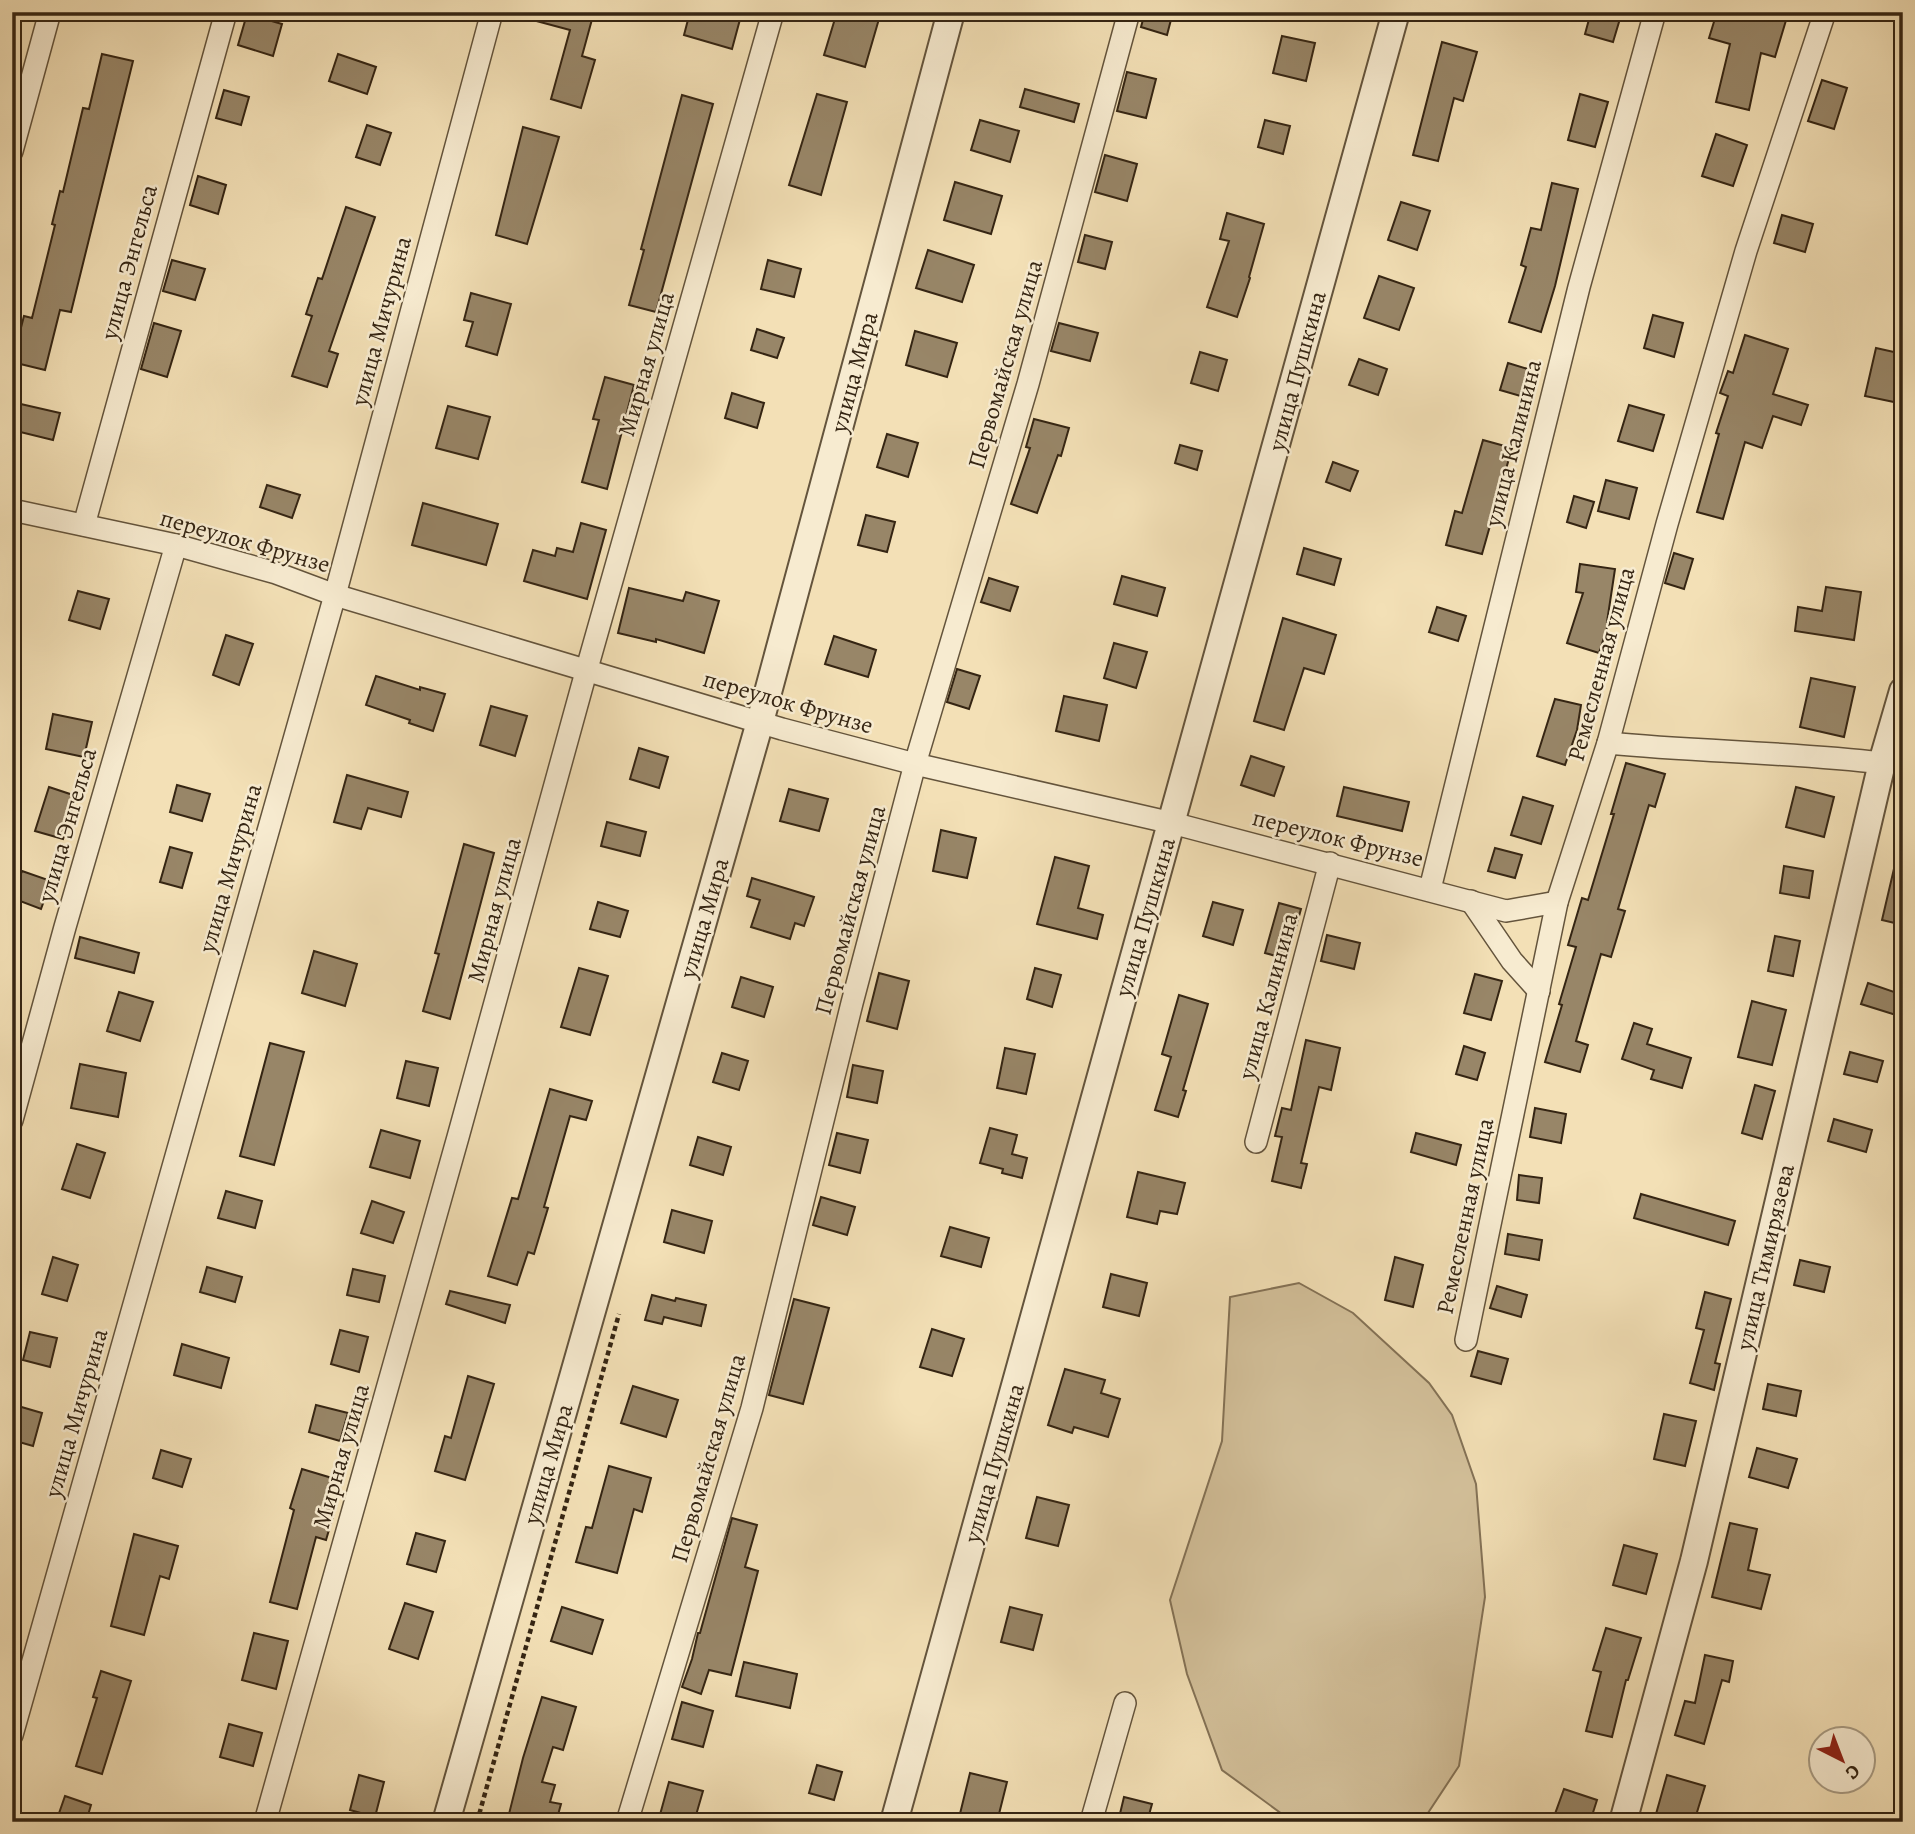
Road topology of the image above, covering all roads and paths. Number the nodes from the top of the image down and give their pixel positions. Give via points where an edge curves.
1 (50, 12) edge
2 (226, 12) edge
3 (492, 12) edge
4 (774, 12) edge
5 (951, 12) edge
6 (1129, 12) edge
7 (1396, 12) edge
8 (1655, 12) edge
9 (1825, 12) edge
10 (12, 151) edge
11 (12, 510) edge
12 (84, 525) junction
13 (176, 545) junction
14 (335, 595) junction
15 (586, 672) junction
16 (1903, 691) edge
17 (760, 722) junction
18 (1608, 743) junction
19 (1882, 763) junction
20 (915, 764) junction
21 (1172, 823) junction
22 (1330, 863) junction
23 (1430, 889) junction
24 (1471, 901) junction
25 (1557, 902) junction
26 (1539, 991) junction
27 (12, 1120) edge
28 (1256, 1142) dead end
29 (1466, 1340) dead end
30 (1125, 1703) dead end
31 (12, 1735) edge
32 (265, 1822) edge
33 (446, 1822) edge
34 (627, 1822) edge
35 (894, 1822) edge
36 (1091, 1822) edge
37 (1623, 1822) edge

1 - 10 street
2 - 12 street, улица Энгельса
3 - 14 street, улица Мичурина
4 - 15 street, Мирная улица
5 - 17 street, улица Мира
6 - 20 street, Первомайская улица via 1028,384
7 - 21 street, улица Пушкина
8 - 23 street, улица Калинина via 1578,287
9 - 18 street, Ремесленная улица via 1742,264
11 - 12 street, переулок Фрунзе
12 - 13 street, переулок Фрунзе
13 - 14 street, переулок Фрунзе via 276,572
13 - 27 street, улица Энгельса
14 - 15 street, переулок Фрунзе
14 - 31 street, улица Мичурина
15 - 17 street, переулок Фрунзе
15 - 32 street, Мирная улица
16 - 19 street, улица Тимирязева
17 - 20 street, переулок Фрунзе
17 - 33 street, улица Мира
18 - 19 street via 1821,755
18 - 25 street, Ремесленная улица
19 - 37 street, улица Тимирязева via 1697,1547
20 - 21 street, переулок Фрунзе
20 - 34 street, Первомайская улица via 752,1408
21 - 22 street, переулок Фрунзе
21 - 35 street, улица Пушкина
22 - 23 street, переулок Фрунзе
22 - 28 street, улица Калинина
23 - 24 street, переулок Фрунзе
24 - 25 street, переулок Фрунзе via 1506,911
24 - 26 street
25 - 26 street, Ремесленная улица
26 - 29 street, Ремесленная улица
30 - 36 street

